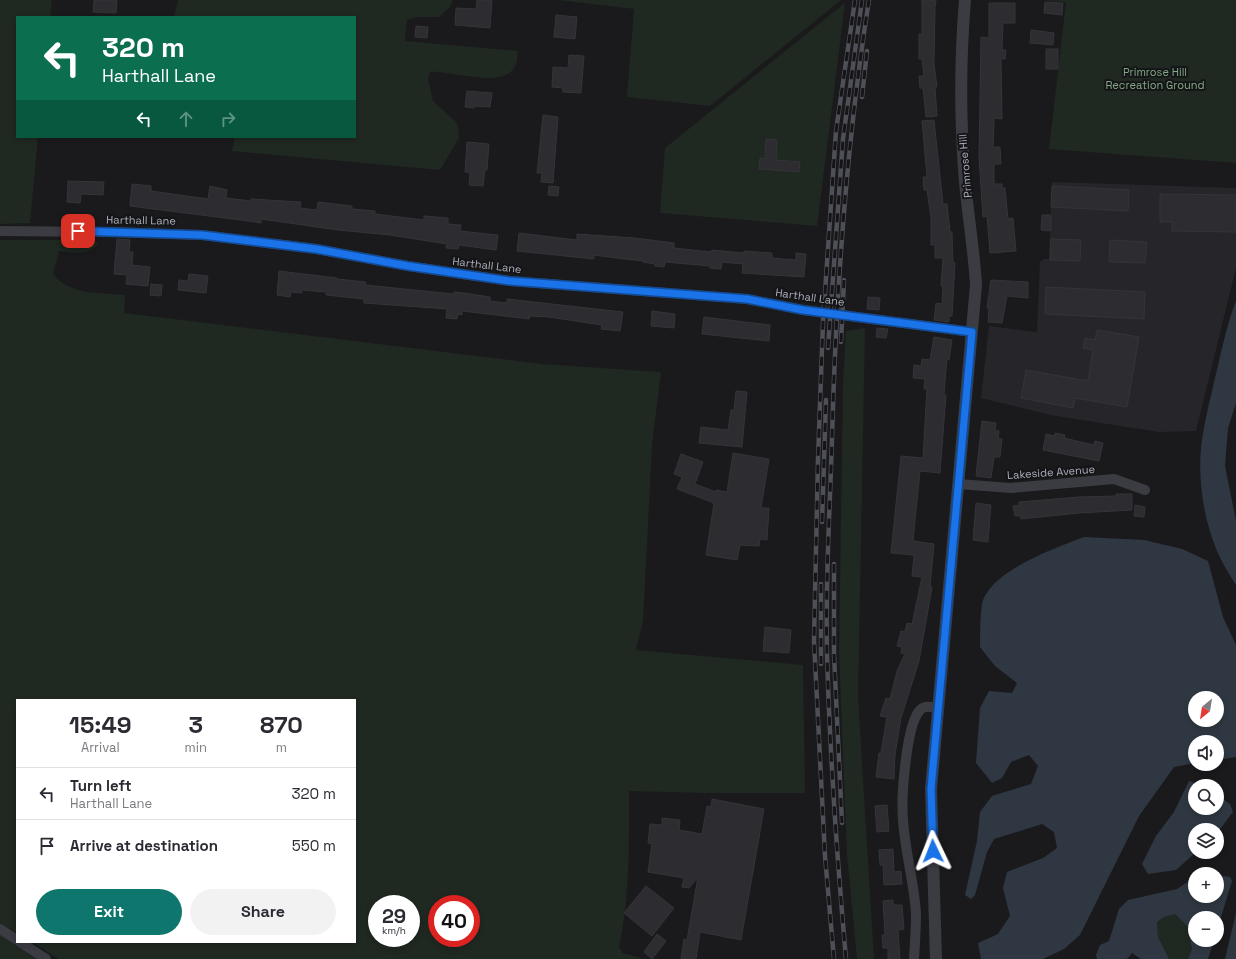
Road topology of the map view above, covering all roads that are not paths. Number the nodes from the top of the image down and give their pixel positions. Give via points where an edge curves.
1 (965, 0) edge
2 (0, 231) edge
3 (972, 332) junction
4 (958, 484) junction
5 (1145, 490) dead end
6 (938, 708) junction
7 (0, 929) edge
8 (16, 939) edge
9 (22, 943) edge
10 (46, 959) edge
11 (914, 959) edge
12 (936, 959) edge

1 - 3 street, Primrose Hill via 961,118 976,285
2 - 3 street, Harthall Lane via 202,235 316,249 510,281 747,299 803,310
3 - 4 street, Primrose Hill
4 - 5 street, Lakeside Avenue via 1010,488 1114,479
4 - 6 street, Primrose Hill
6 - 11 street via 927,706 916,716 907,751 903,792 903,820 916,913
6 - 12 street, Primrose Hill via 931,789
7 - 8 street
9 - 10 street

